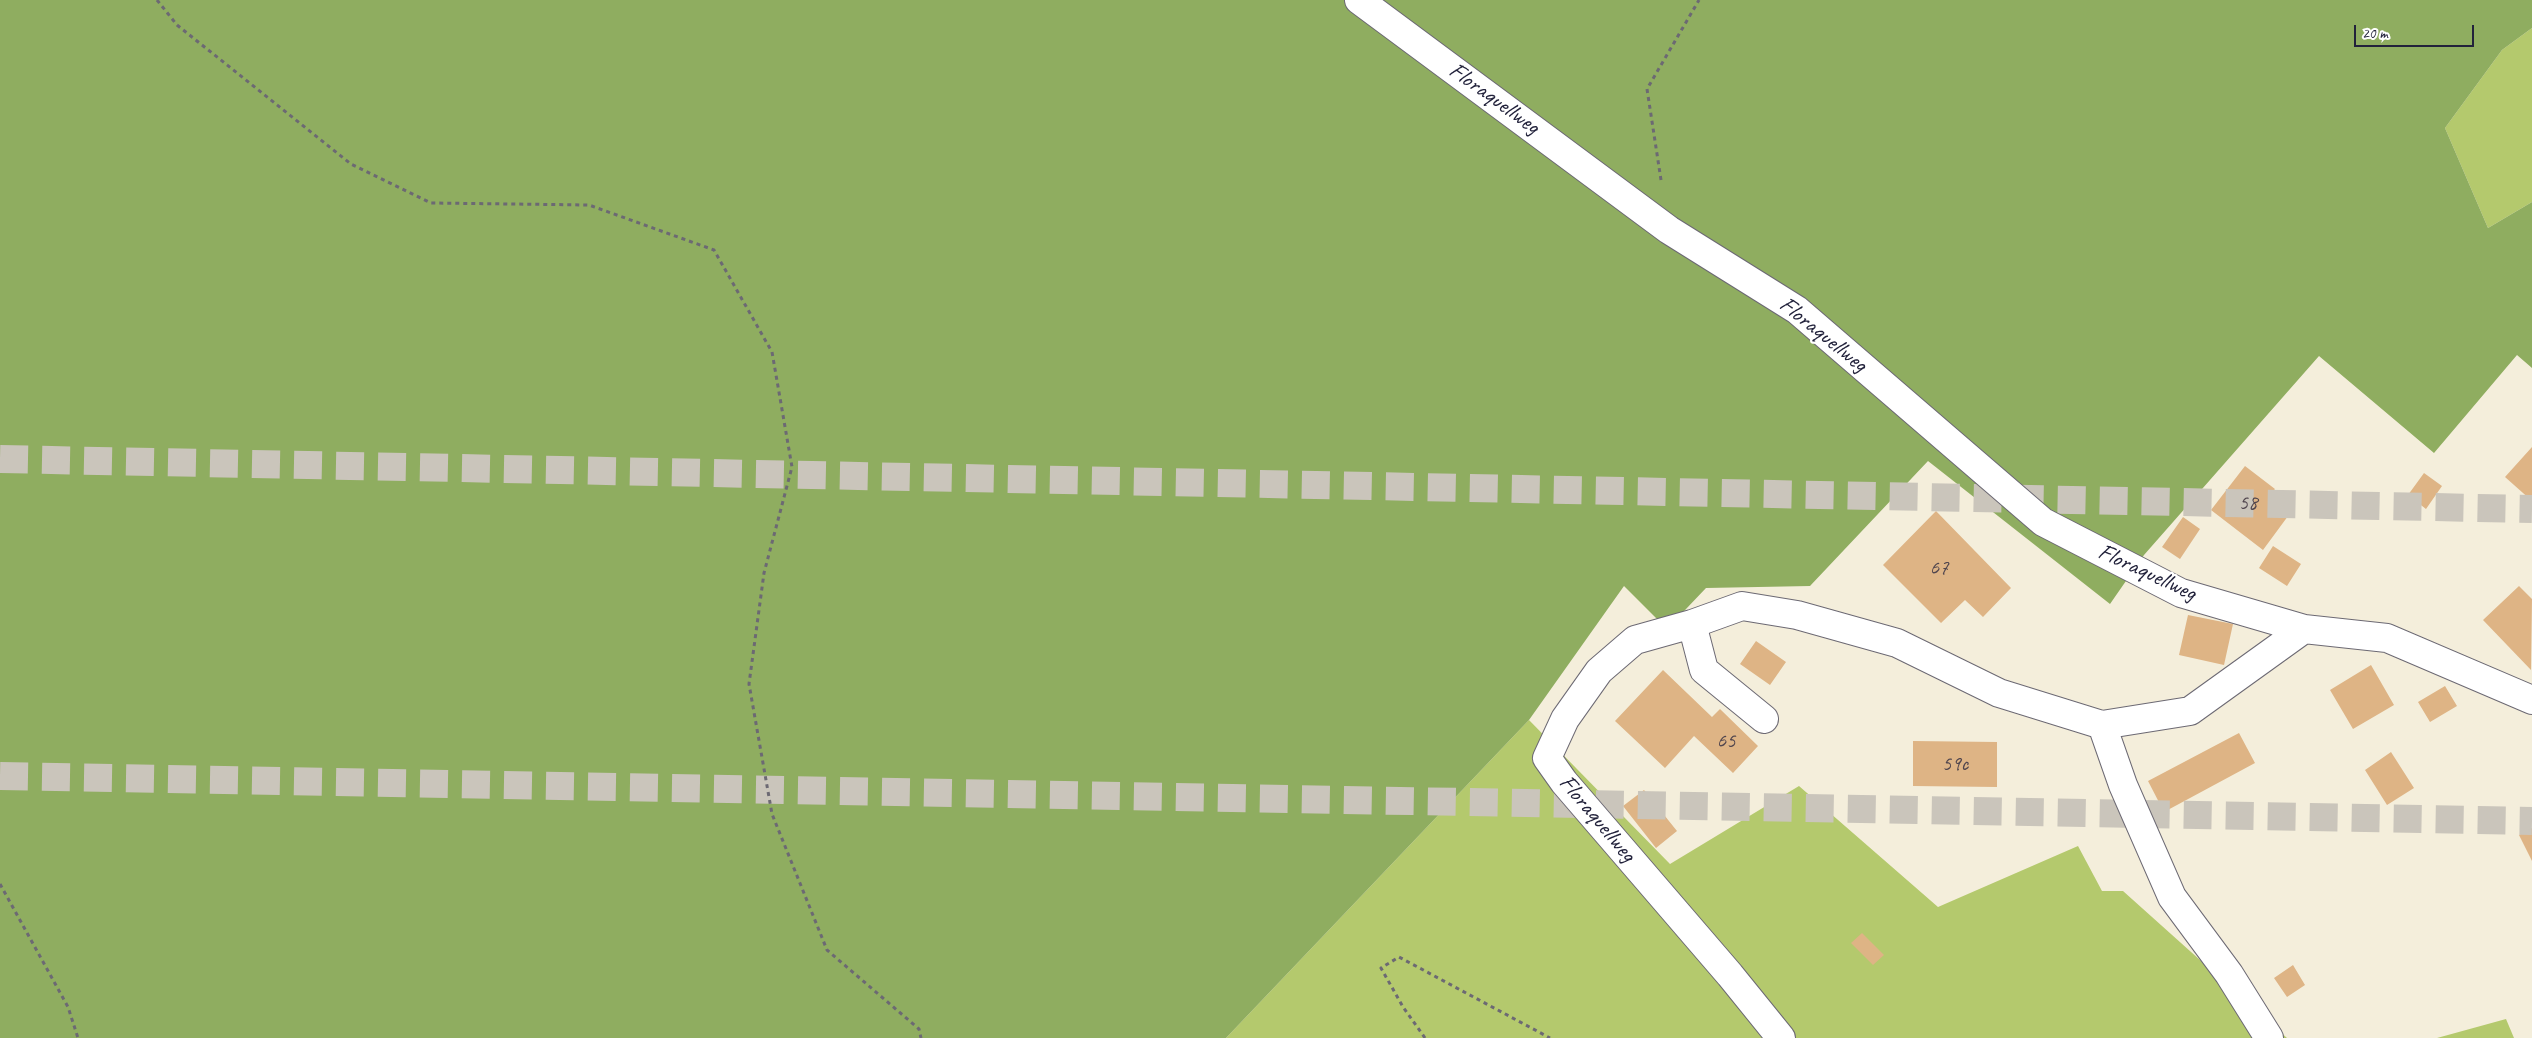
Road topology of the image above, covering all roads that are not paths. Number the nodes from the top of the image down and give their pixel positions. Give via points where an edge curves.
1 (1359, 0) edge
2 (1692, 624) junction
3 (2304, 629) junction
4 (2532, 700) edge
5 (1764, 719) dead end
6 (2102, 725) junction
7 (1781, 1038) edge
8 (2269, 1038) edge

1 - 3 street, Floraquellweg via 1669,230 1797,310 2043,522 2181,593
2 - 5 street via 1704,670
2 - 6 street, Floraquellweg via 1742,606 1797,615 1897,642 1999,693
2 - 7 street, Floraquellweg via 1635,640 1599,671 1565,719 1547,758
3 - 4 street, Floraquellweg via 2388,638
3 - 6 street, Floraquellweg via 2190,711
6 - 8 street via 2123,785 2172,897 2229,974

